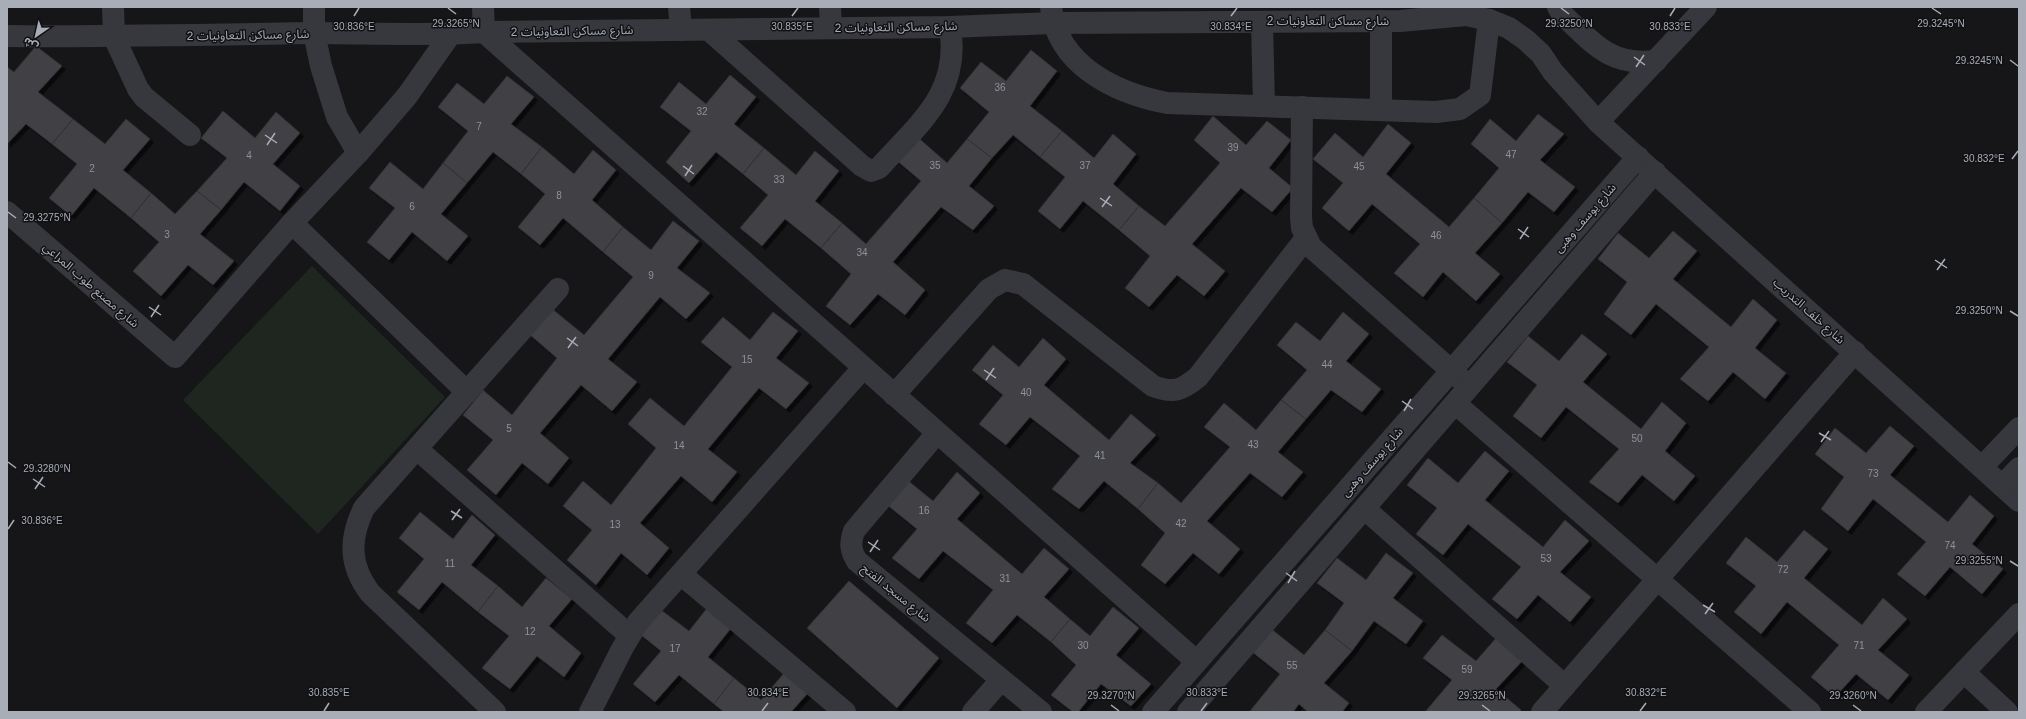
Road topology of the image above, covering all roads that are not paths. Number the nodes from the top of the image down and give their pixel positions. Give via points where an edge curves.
1 (113, 7) edge
2 (314, 7) edge
3 (483, 7) edge
4 (680, 7) edge
5 (830, 7) edge
6 (1558, 7) edge
7 (1706, 7) edge
8 (1200, 14) edge
9 (1052, 15) edge
10 (1401, 15) edge
11 (1489, 20) junction
12 (1262, 22) junction
13 (950, 27) junction
14 (831, 28) junction
15 (680, 30) junction
16 (709, 30) junction
17 (484, 32) junction
18 (314, 33) junction
19 (450, 35) junction
20 (7, 36) edge
21 (114, 37) junction
22 (1656, 61) junction
23 (1264, 106) junction
24 (1302, 107) junction
25 (1381, 110) junction
26 (1598, 122) junction
27 (190, 135) dead end
28 (358, 153) junction
29 (1638, 157) junction
30 (1655, 172) junction
31 (7, 212) edge
32 (292, 223) junction
33 (1306, 238) junction
34 (558, 289) dead end
35 (1855, 352) junction
36 (863, 368) junction
37 (1451, 371) junction
38 (467, 392) junction
39 (894, 395) junction
40 (1463, 396) junction
41 (2019, 428) edge
42 (937, 433) junction
43 (416, 449) junction
44 (1982, 467) junction
45 (2019, 468) edge
46 (2002, 486) junction
47 (2019, 501) edge
48 (1365, 509) junction
49 (682, 575) junction
50 (1658, 579) junction
51 (2019, 614) edge
52 (629, 635) junction
53 (1196, 661) junction
54 (1964, 672) junction
55 (1001, 680) junction
56 (1565, 686) junction
57 (495, 712) edge
58 (590, 712) edge
59 (845, 712) edge
60 (973, 712) edge
61 (1041, 712) edge
62 (1152, 712) edge
63 (1188, 712) edge
64 (1542, 712) edge
65 (1810, 712) edge
66 (1926, 712) edge
67 (2008, 712) edge

1 - 21 street
2 - 18 street
3 - 17 street
4 - 15 street
5 - 14 street
6 - 22 street via 1562,14 1610,56 1632,62
7 - 22 street
8 - 9 street, شارع مساكن التعاونيات 2
8 - 12 street, شارع مساكن التعاونيات 2
9 - 13 street, شارع مساكن التعاونيات 2
9 - 23 street via 1060,41 1072,56 1083,67 1115,86 1136,95 1167,103
10 - 11 street, شارع مساكن التعاونيات 2 via 1466,15
10 - 12 street, شارع مساكن التعاونيات 2
10 - 25 street
11 - 25 street via 1480,95 1460,109 1448,112
11 - 26 street, شارع مساكن التعاونيات 2 via 1509,28 1542,54 1553,72
12 - 23 street
13 - 14 street, شارع مساكن التعاونيات 2
13 - 16 street via 952,59 944,89 879,168 871,171 862,166
14 - 16 street, شارع مساكن التعاونيات 2
15 - 16 street, شارع مساكن التعاونيات 2
15 - 17 street, شارع مساكن التعاونيات 2
17 - 19 street, شارع مساكن التعاونيات 2
17 - 36 street
18 - 19 street, شارع مساكن التعاونيات 2
18 - 21 street, شارع مساكن التعاونيات 2
18 - 28 street via 337,117
19 - 28 street via 407,96
20 - 21 street, شارع مساكن التعاونيات 2
21 - 27 street via 138,90
22 - 26 street
23 - 24 street
24 - 25 street
24 - 33 street via 1301,217
26 - 29 street, شارع خلف التدريب
28 - 32 street
29 - 30 street, شارع خلف التدريب
29 - 37 street, شارع يوسف وهبى
30 - 35 street, شارع خلف التدريب
30 - 40 street, شارع يوسف وهبى
31 - 32 street, شارع مصنع طوب المراعي via 175,357
32 - 38 street
33 - 37 street via 1318,254
33 - 39 street via 1198,377 1185,387 1174,391 1153,386 1024,284 1005,280 989,288
34 - 38 street
35 - 44 street, شارع خلف التدريب
35 - 50 street
36 - 39 street
36 - 49 street
37 - 40 street
37 - 53 street, شارع يوسف وهبى
38 - 43 street
39 - 42 street
40 - 48 street, شارع يوسف وهبى
40 - 50 street
41 - 44 street
42 - 53 street
42 - 55 street, شارع مسجد الفتح via 854,531 850,542 852,552 857,561
43 - 52 street
43 - 57 street via 364,508 356,525 353,545 355,564 362,583 370,594
44 - 46 street, شارع خلف التدريب
45 - 46 street
46 - 47 street, شارع خلف التدريب
48 - 56 street
48 - 63 street, شارع يوسف وهبى
49 - 52 street
49 - 59 street
50 - 56 street
50 - 65 street
51 - 54 street
52 - 58 street
53 - 62 street, شارع يوسف وهبى
54 - 66 street
54 - 67 street
55 - 60 street
55 - 61 street, شارع مسجد الفتح
56 - 64 street

